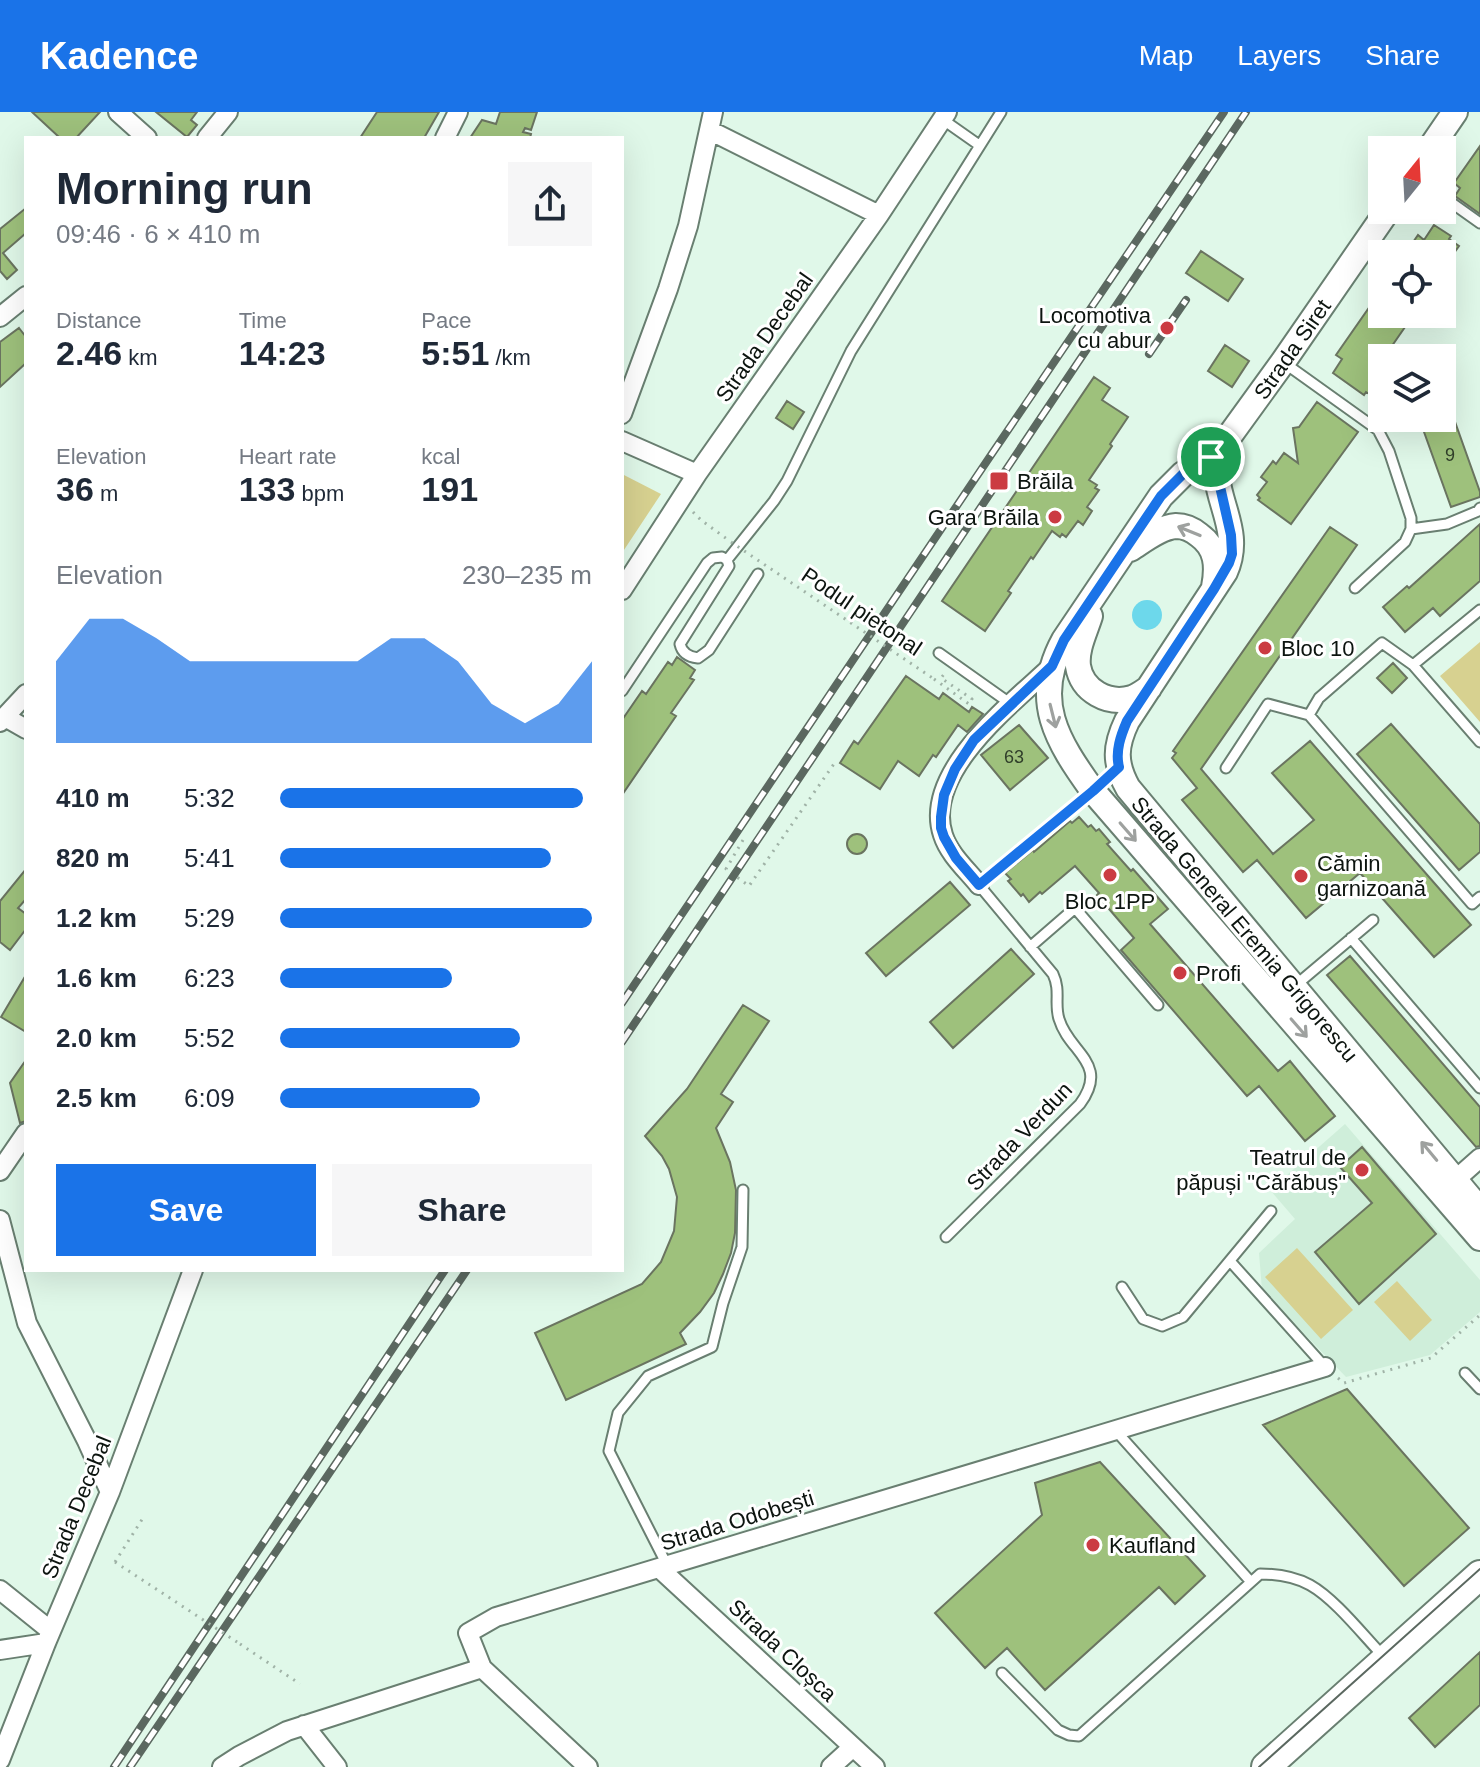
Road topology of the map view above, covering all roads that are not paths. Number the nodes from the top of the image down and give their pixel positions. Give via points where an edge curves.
1 (118, 112) edge
2 (228, 112) edge
3 (458, 112) edge
4 (1001, 112) edge
5 (1455, 112) edge
6 (945, 116) edge
7 (711, 121) edge
8 (145, 136) edge
9 (209, 136) edge
10 (446, 136) edge
11 (1439, 136) edge
12 (979, 145) junction
13 (1456, 206) edge
14 (879, 215) junction
15 (1480, 223) edge
16 (1378, 224) edge
17 (24, 298) edge
18 (0, 317) edge
19 (1283, 362) junction
20 (624, 409) edge
21 (624, 442) edge
22 (1220, 449) junction
23 (697, 474) junction
24 (1480, 508) edge
25 (1411, 529) junction
26 (1125, 551) junction
27 (727, 560) junction
28 (758, 574) dead end
29 (624, 587) edge
30 (1355, 588) dead end
31 (1214, 589) junction
32 (1097, 592) junction
33 (1480, 610) edge
34 (939, 653) dead end
35 (1413, 665) junction
36 (1052, 666) junction
37 (624, 688) edge
38 (1149, 688) junction
39 (24, 696) edge
40 (1011, 704) junction
41 (1309, 715) junction
42 (3, 720) edge
43 (24, 728) edge
44 (1480, 742) edge
45 (1065, 747) joint
46 (1119, 767) junction
47 (1226, 768) dead end
48 (1093, 791) junction
49 (979, 885) junction
50 (1480, 897) edge
51 (1373, 920) dead end
52 (1351, 938) junction
53 (1030, 947) junction
54 (1294, 987) junction
55 (1158, 1005) dead end
56 (1480, 1088) edge
57 (24, 1136) edge
58 (1480, 1158) edge
59 (0, 1171) edge
60 (1454, 1181) junction
61 (743, 1190) dead end
62 (1480, 1210) edge
63 (1271, 1211) dead end
64 (0, 1220) edge
65 (946, 1237) dead end
66 (1480, 1238) edge
67 (1230, 1261) junction
68 (192, 1272) edge
69 (1122, 1287) dead end
70 (1325, 1367) joint
71 (1465, 1373) dead end
72 (1480, 1389) edge
73 (1116, 1431) junction
74 (110, 1492) junction
75 (663, 1566) junction
76 (1251, 1582) junction
77 (1473, 1584) edge
78 (0, 1590) edge
79 (48, 1637) junction
80 (0, 1650) edge
81 (1386, 1659) junction
82 (482, 1668) junction
83 (1002, 1673) dead end
84 (304, 1725) junction
85 (853, 1747) junction
86 (0, 1760) edge
87 (222, 1767) edge
88 (337, 1767) edge
89 (588, 1767) edge
90 (831, 1767) edge
91 (875, 1767) edge
92 (1266, 1767) edge

1 - 8 street
2 - 9 street
3 - 10 street
4 - 12 lane
5 - 11 street
6 - 12 lane
6 - 14 street, Strada Decebal
7 - 14 street
7 - 20 street via 688,226
12 - 27 lane via 851,351 787,481
13 - 15 lane
14 - 23 street, Strada Decebal
16 - 19 street, Strada Siret
17 - 18 street
19 - 22 street, Strada Siret
19 - 25 lane via 1378,430 1407,504
21 - 23 street
22 - 26 street, Strada Siret via 1172,484
22 - 31 street via 1217,479 1232,554
23 - 29 street, Strada Decebal
24 - 25 lane via 1447,524
25 - 30 lane via 1405,542
31 -> 26 street, Strada Siret via 1217,573 1210,545 1185,527 1167,528
26 - 32 street, Strada Siret
27 - 28 lane via 726,573 680,644 685,654 698,658 709,650
27 - 37 lane via 717,557 707,563
31 - 38 street
32 - 36 street, Strada Siret
32 - 38 street, Strada Siret via 1078,656 1085,683 1116,699 1136,697
33 - 35 lane
34 - 40 lane
35 - 41 lane via 1382,643 1319,698
35 - 44 lane
36 - 40 street
36 -> 45 street, Strada Siret via 1050,707
38 - 46 street via 1123,730
39 - 42 street
40 - 49 street via 963,756 942,805 947,845
41 - 47 lane via 1268,704
41 - 50 lane via 1472,904
42 - 43 street
45 - 48 street, Strada General Eremia Grigorescu
46 - 48 lane
46 - 54 street, Strada General Eremia Grigorescu via 1128,788
48 - 49 lane
48 -> 66 street, Strada General Eremia Grigorescu
49 - 53 lane, Strada Verdun
51 - 52 lane
52 - 54 lane
52 - 56 lane
53 - 55 lane via 1075,908
53 - 65 lane, Strada Verdun via 1057,982 1059,1019 1091,1073 1088,1093
60 -> 54 street, Strada General Eremia Grigorescu
57 - 59 street
58 - 60 street
60 - 62 street, Strada General Eremia Grigorescu
61 - 75 lane via 742,1247 712,1347 648,1376 618,1413 609,1451
63 - 67 lane
64 - 74 street via 27,1323
67 - 69 lane via 1183,1317 1162,1326 1143,1319
67 - 70 lane
68 - 74 street, Strada Decebal
70 - 73 street, Strada Odobești
71 - 72 lane
73 - 75 street, Strada Odobești
73 - 76 lane
74 - 79 street, Strada Decebal
75 - 82 street, Strada Odobești via 496,1617 468,1633
75 - 85 street, Strada Cloșca
76 - 81 lane via 1260,1574 1273,1574 1309,1585
76 - 83 lane via 1079,1736 1058,1730
77 - 81 main road
78 - 79 street
79 - 80 street
79 - 86 street, Strada Decebal
81 - 92 main road
82 - 84 street
82 - 89 street
84 - 87 street
84 - 88 street
85 - 90 street
85 - 91 street, Strada Cloșca

